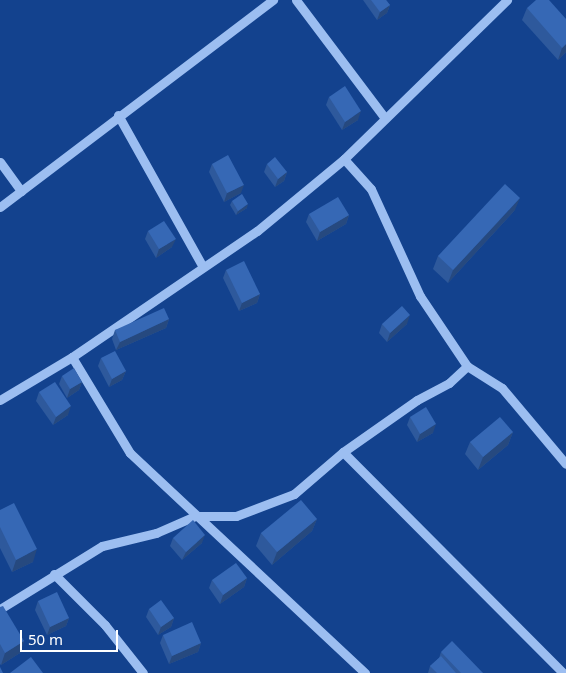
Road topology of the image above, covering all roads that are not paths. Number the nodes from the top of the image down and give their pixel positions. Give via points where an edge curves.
1 (273, 0) edge
2 (296, 0) edge
3 (506, 0) edge
4 (118, 115) junction
5 (385, 118) junction
6 (344, 159) junction
7 (0, 162) edge
8 (21, 191) junction
9 (0, 207) edge
10 (203, 267) junction
11 (72, 357) junction
12 (466, 366) junction
13 (0, 400) edge
14 (344, 452) junction
15 (566, 464) edge
16 (194, 516) junction
17 (54, 574) junction
18 (0, 609) edge
19 (143, 673) edge
20 (365, 673) edge
21 (563, 673) edge

1 - 4 street
2 - 5 street
3 - 5 street
4 - 8 street
4 - 10 street
5 - 6 street
6 - 10 street via 258,231
6 - 12 street via 370,188 389,222 405,268 420,296
7 - 8 street
8 - 9 street
10 - 11 street
11 - 13 street
11 - 16 street via 130,453
12 - 14 street via 450,383 417,400
12 - 15 street via 502,388
14 - 16 street via 294,494 263,508 236,516
14 - 21 street
16 - 17 street via 156,532 102,546
16 - 20 street
17 - 18 street
17 - 19 street via 105,625

